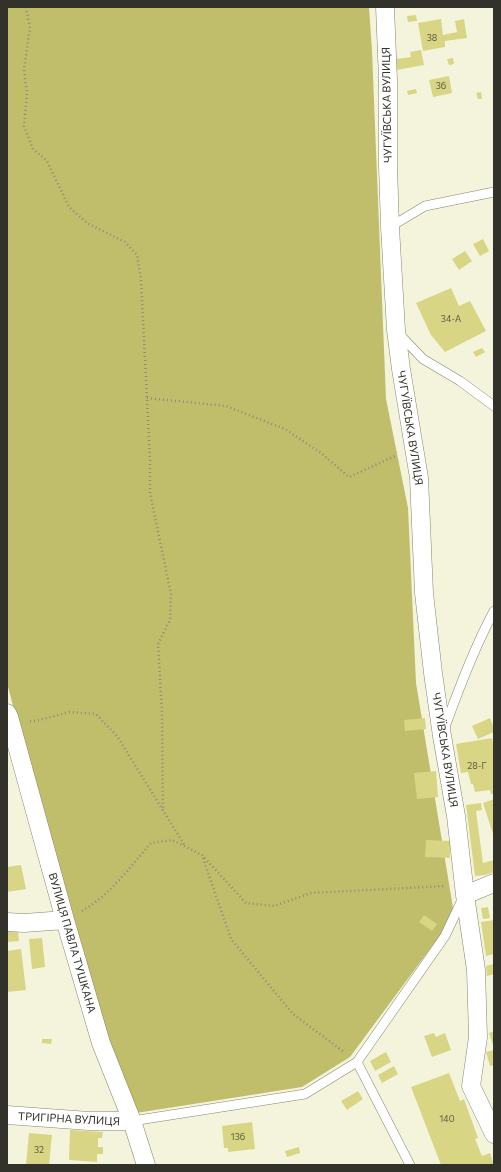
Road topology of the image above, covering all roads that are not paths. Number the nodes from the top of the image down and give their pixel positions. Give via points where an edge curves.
1 (385, 7) edge
2 (494, 192) edge
3 (390, 227) junction
4 (396, 330) junction
5 (494, 406) edge
6 (494, 611) edge
7 (8, 715) edge
8 (442, 736) junction
9 (494, 883) edge
10 (464, 890) junction
11 (65, 920) junction
12 (7, 922) edge
13 (357, 1062) junction
14 (7, 1115) edge
15 (132, 1121) junction
16 (494, 1134) edge
17 (146, 1165) edge
18 (410, 1165) edge

1 - 3 street, ЧУГУЇВСЬКА ВУЛИЦЯ
2 - 3 lane via 425,206
3 - 4 street, ЧУГУЇВСЬКА ВУЛИЦЯ
4 - 5 lane via 423,359 460,381
4 - 8 street, ЧУГУЇВСЬКА ВУЛИЦЯ via 419,478 424,593
6 - 8 lane via 482,633
7 - 11 street, ВУЛИЦЯ ПАВЛА ТУШКАНА
8 - 10 street, ЧУГУЇВСЬКА ВУЛИЦЯ via 456,816
9 - 10 street
10 - 13 lane via 445,936
10 - 16 street, ЧУГУЇВСЬКА ВУЛИЦЯ via 476,970 478,1037 471,1086
11 - 12 street
11 - 15 street, ВУЛИЦЯ ПАВЛА ТУШКАНА via 101,1043
13 - 15 lane via 305,1094
13 - 18 lane
14 - 15 street, ТРИГІРНА ВУЛИЦЯ via 89,1121
15 - 17 street, ВУЛИЦЯ ПАВЛА ТУШКАНА

